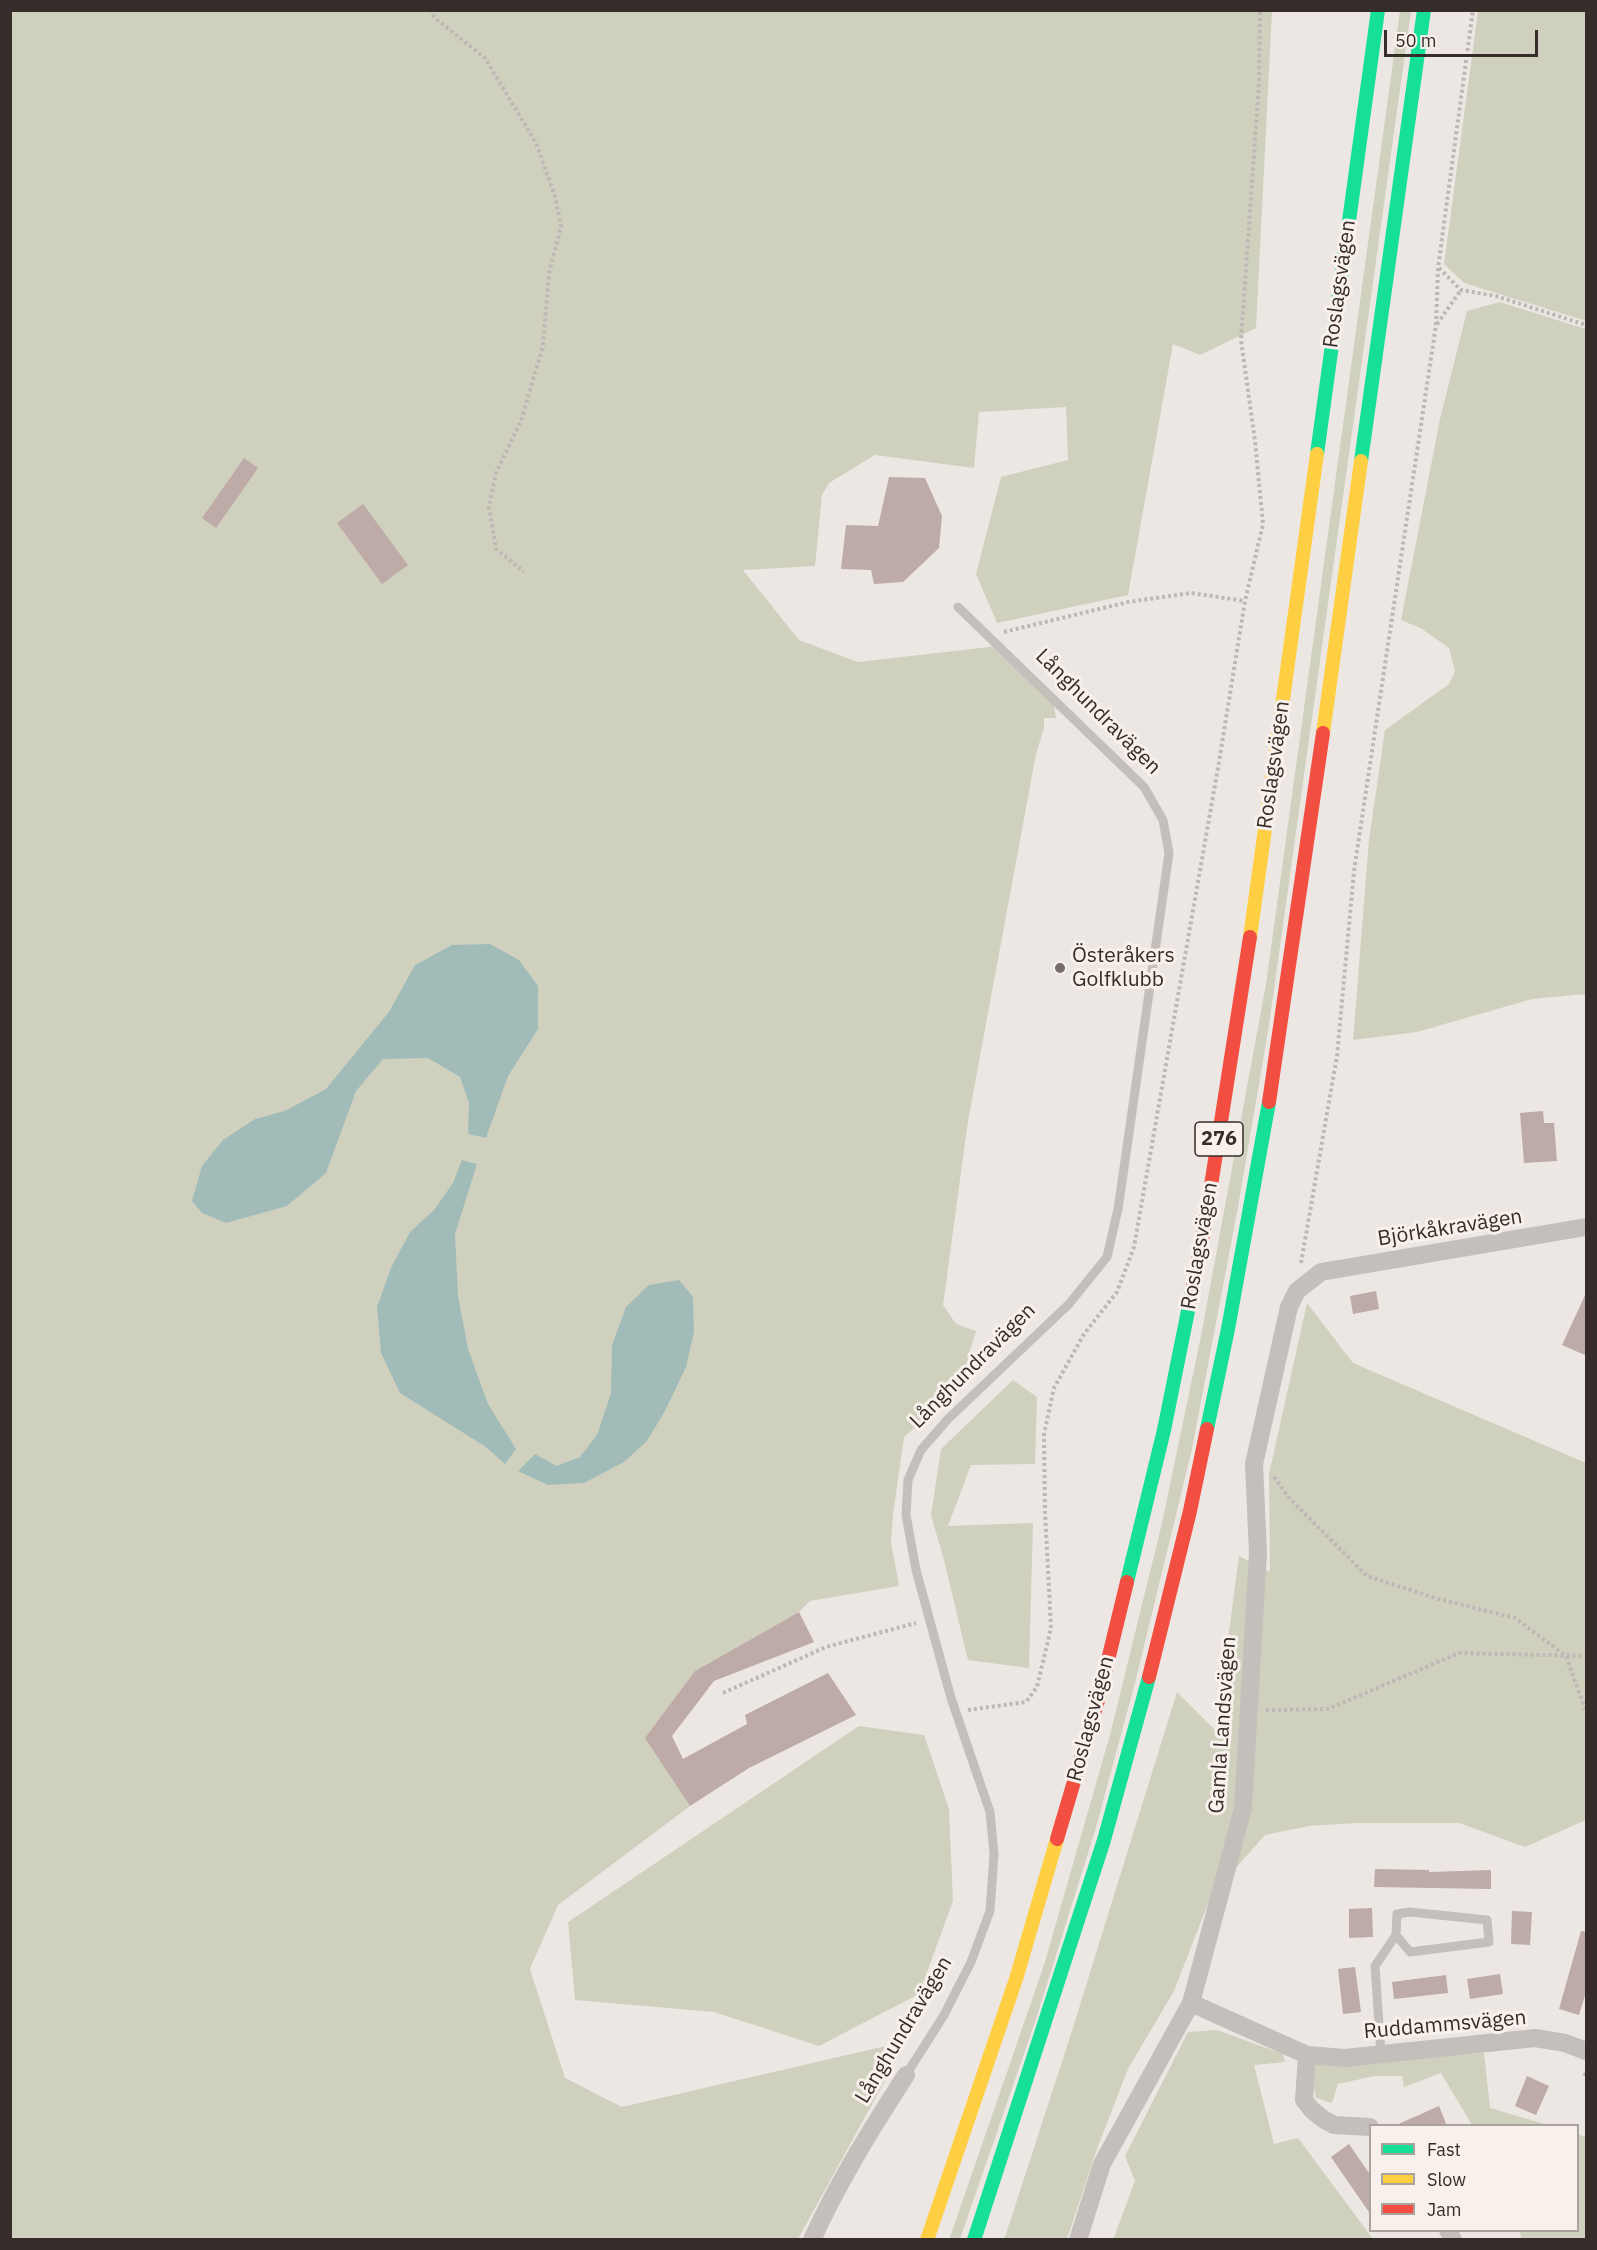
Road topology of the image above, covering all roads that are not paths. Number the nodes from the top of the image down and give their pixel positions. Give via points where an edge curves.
1 (1378, 10) edge
2 (1424, 10) edge
3 (958, 608) dead end
4 (1587, 1227) edge
5 (1314, 1277) joint
6 (1396, 1935) junction
7 (1191, 2003) junction
8 (1587, 2050) edge
9 (1381, 2054) junction
10 (1307, 2055) junction
11 (906, 2075) joint
12 (1369, 2127) edge
13 (812, 2240) edge
14 (927, 2240) edge
15 (974, 2240) edge
16 (1078, 2240) edge

1 - 14 main road, Roslagsvägen / 276 via 1258,886 1206,1218 1184,1330 1096,1707 1016,1979
2 - 15 main road, Roslagsvägen / 276 via 1299,901 1267,1114 1228,1329 1190,1511 1104,1840
3 - 11 lane, Långhundravägen via 1144,787 1163,820 1169,853 1118,1209 1107,1257 1069,1304 981,1385 921,1450 908,1480 906,1515 916,1570 951,1698 990,1812 994,1854 990,1911 971,1962 944,2015
4 - 5 street, Björkåkravägen
5 - 7 street, Gamla Landsvägen via 1297,1291 1290,1307 1254,1464 1258,1553 1242,1808
6 - 6 lane via 1397,1914 1410,1912 1487,1920 1489,1942 1410,1952
6 - 9 lane via 1375,1966
7 - 10 street, Ruddammsvägen
7 - 16 street, Gamla Landsvägen via 1102,2164
8 - 9 street, Ruddammsvägen via 1535,2038
9 - 10 street, Ruddammsvägen via 1345,2058
10 - 12 street via 1304,2100 1312,2110 1334,2125
11 - 13 street, Långhundravägen via 860,2149

